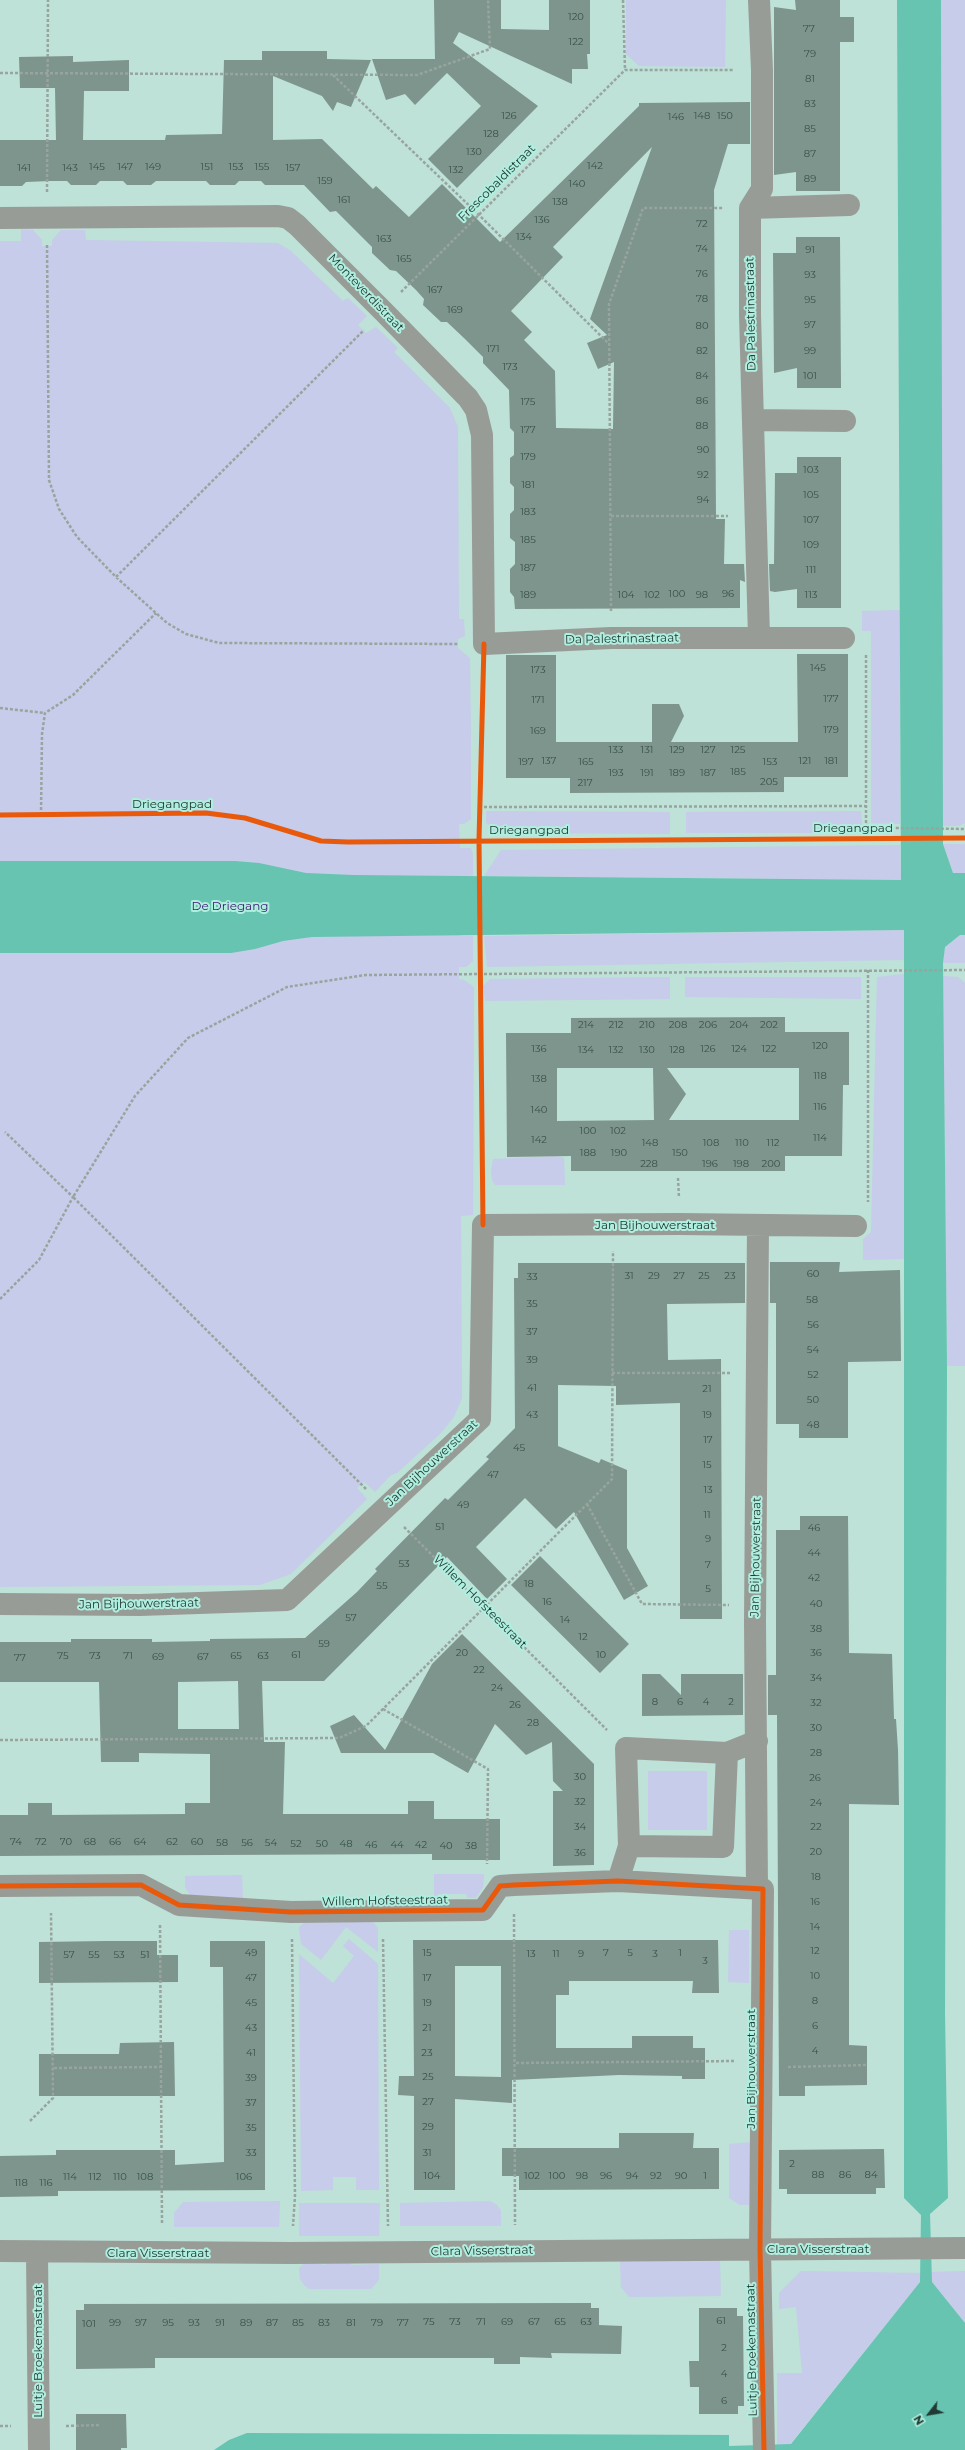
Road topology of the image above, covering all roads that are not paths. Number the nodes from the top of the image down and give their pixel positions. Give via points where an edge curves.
1 (759, 0) edge
2 (849, 206) dead end
3 (750, 208) junction
4 (0, 218) edge
5 (753, 420) junction
6 (845, 421) dead end
7 (759, 637) junction
8 (844, 638) road end
9 (484, 644) joint
10 (758, 1226) junction
11 (856, 1226) road end
12 (0, 1604) edge
13 (757, 1741) junction
14 (727, 1753) junction
15 (629, 1846) junction
16 (618, 1881) junction
17 (0, 1886) edge
18 (760, 1889) junction
19 (760, 2249) junction
20 (955, 2249) edge
21 (0, 2251) edge
22 (37, 2253) junction
23 (39, 2450) edge
24 (764, 2450) edge

1 - 3 street via 762,189
2 - 3 street
3 - 5 street, Da Palestrinastraat
4 - 9 street, Monteverdistraat via 278,216 288,218 308,234 468,398 476,410 480,424
5 - 6 street
5 - 7 street, Da Palestrinastraat
7 - 8 street, Da Palestrinastraat
7 - 9 street, Da Palestrinastraat via 611,638
10 - 11 street, Jan Bijhouwerstraat
10 - 12 street, Jan Bijhouwerstraat via 483,1225 480,1419 287,1600 140,1605
10 - 13 street, Jan Bijhouwerstraat
13 - 14 street
13 - 18 street, Jan Bijhouwerstraat
14 - 15 street via 723,1847
14 - 15 street via 626,1748
15 - 16 street
16 - 17 street, Willem Hofsteestraat via 500,1886 483,1910 291,1912 179,1905 141,1885
16 - 18 street
18 - 19 street, Jan Bijhouwerstraat
19 - 20 street, Clara Visserstraat
19 - 22 street, Clara Visserstraat
19 - 24 street, Luitje Broekemastraat
21 - 22 street, Clara Visserstraat
22 - 23 street, Luitje Broekemastraat

